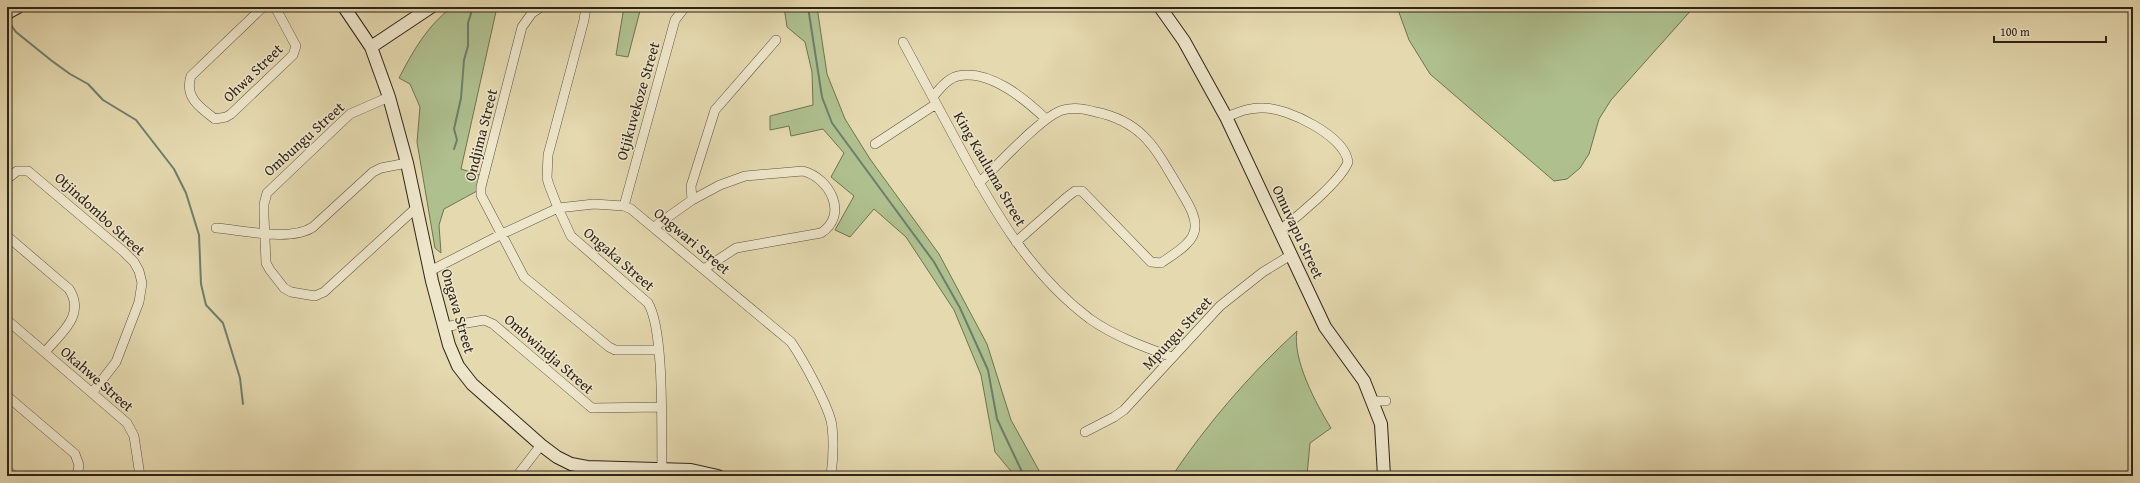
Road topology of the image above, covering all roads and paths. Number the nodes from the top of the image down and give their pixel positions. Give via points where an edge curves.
1 (18, 7) edge
2 (263, 7) edge
3 (275, 7) edge
4 (344, 7) edge
5 (432, 7) edge
6 (541, 7) edge
7 (586, 7) edge
8 (685, 7) edge
9 (1160, 7) edge
10 (7, 13) edge
11 (776, 40) dead end
12 (903, 42) dead end
13 (371, 47) junction
14 (389, 98) junction
15 (934, 100) junction
16 (1226, 117) junction
17 (1046, 119) junction
18 (875, 144) dead end
19 (407, 163) junction
20 (7, 179) edge
21 (979, 183) junction
22 (692, 200) junction
23 (624, 206) junction
24 (417, 207) junction
25 (558, 208) junction
26 (654, 227) junction
27 (216, 228) dead end
28 (1280, 230) junction
29 (265, 233) junction
30 (502, 234) junction
31 (7, 236) edge
32 (1016, 242) junction
33 (1291, 255) junction
34 (704, 268) junction
35 (430, 271) junction
36 (7, 320) edge
37 (444, 327) junction
38 (658, 350) junction
39 (45, 352) junction
40 (1172, 357) junction
41 (92, 393) junction
42 (7, 396) edge
43 (1373, 401) junction
44 (1386, 401) dead end
45 (661, 407) junction
46 (1085, 432) dead end
47 (541, 445) junction
48 (662, 469) junction
49 (7, 470) edge
50 (14, 476) edge
51 (77, 476) edge
52 (140, 476) edge
53 (516, 476) edge
54 (718, 476) edge
55 (831, 476) edge
56 (1384, 476) edge

1 - 10 street
2 - 3 street, Ohwa Street via 191,76 188,89 190,94 216,119 226,118 231,114 296,51 296,46
4 - 13 street, Ongava Street
5 - 13 street
6 - 30 street, Ondjima Street via 532,13 522,27 481,187 481,195
7 - 25 street, Ongaka Street via 548,155 547,178
8 - 23 street, Otjikuvekoze Street via 675,20
9 - 16 street, Omuvapu Street via 1188,48
11 - 22 street via 715,110 691,186
12 - 15 street, King Kauluma Street
13 - 14 street, Ongava Street
14 - 19 street, Ongava Street
14 - 29 street, Ombungu Street via 350,114 277,181 265,196
15 - 17 street via 952,78 968,75 1013,90
15 - 18 street
15 - 21 street, King Kauluma Street
16 - 28 street, Omuvapu Street
16 - 28 street via 1246,109 1265,107 1294,115 1315,125 1344,152 1348,162 1340,174
17 - 21 street
17 - 32 street via 1062,110 1088,110 1106,114 1134,127 1144,135 1160,156 1187,203 1196,228 1193,236 1181,248 1161,263 1151,262 1082,191 1075,191
19 - 24 street, Ongava Street
19 - 29 street via 372,172 306,232
20 - 41 street, Otjindombo Street via 17,171 28,171 138,266 142,283 139,302 116,362
21 - 32 street, King Kauluma Street
22 - 26 street
22 - 34 street via 720,185 745,176 803,171 811,173 828,187 834,201 832,222 821,233 736,248
23 - 25 street via 584,204
23 - 26 street, Ongwari Street
24 - 29 street, Ombungu Street via 330,288 315,296 291,292 276,279 266,263
24 - 35 street, Ongava Street
25 - 30 street
25 - 38 street, Ongaka Street via 571,236 648,303 653,313
26 - 34 street, Ongwari Street
27 - 29 street
28 - 33 street, Omuvapu Street
30 - 35 street
30 - 38 street, Ondjima Street via 524,277 603,344 615,350
31 - 39 street via 69,289 73,296 76,310 74,318
32 - 40 street, King Kauluma Street via 1058,292 1090,319 1114,333
33 - 40 street, Mpungu Street via 1262,272 1230,298
33 - 43 street, Omuvapu Street via 1325,327 1364,380
34 - 55 street, Ongwari Street via 776,328 800,354 832,424
35 - 37 street, Ongava Street
36 - 39 street, Okahwe Street
37 - 45 street, Ombwindja Street via 484,320 493,324 592,408
37 - 47 street, Ongava Street via 458,366 472,384
38 - 45 street, Ongaka Street
39 - 41 street, Okahwe Street
40 - 46 street, Mpungu Street via 1124,410
41 - 52 street, Okahwe Street via 127,423 134,436
42 - 51 street via 75,454 79,465
43 - 44 street
43 - 56 street, Omuvapu Street via 1382,424
45 - 48 street, Ongaka Street
47 - 48 street, Ongava Street via 571,464 587,467
47 - 53 street
48 - 54 street, Ongava Street via 691,470
49 - 50 street

